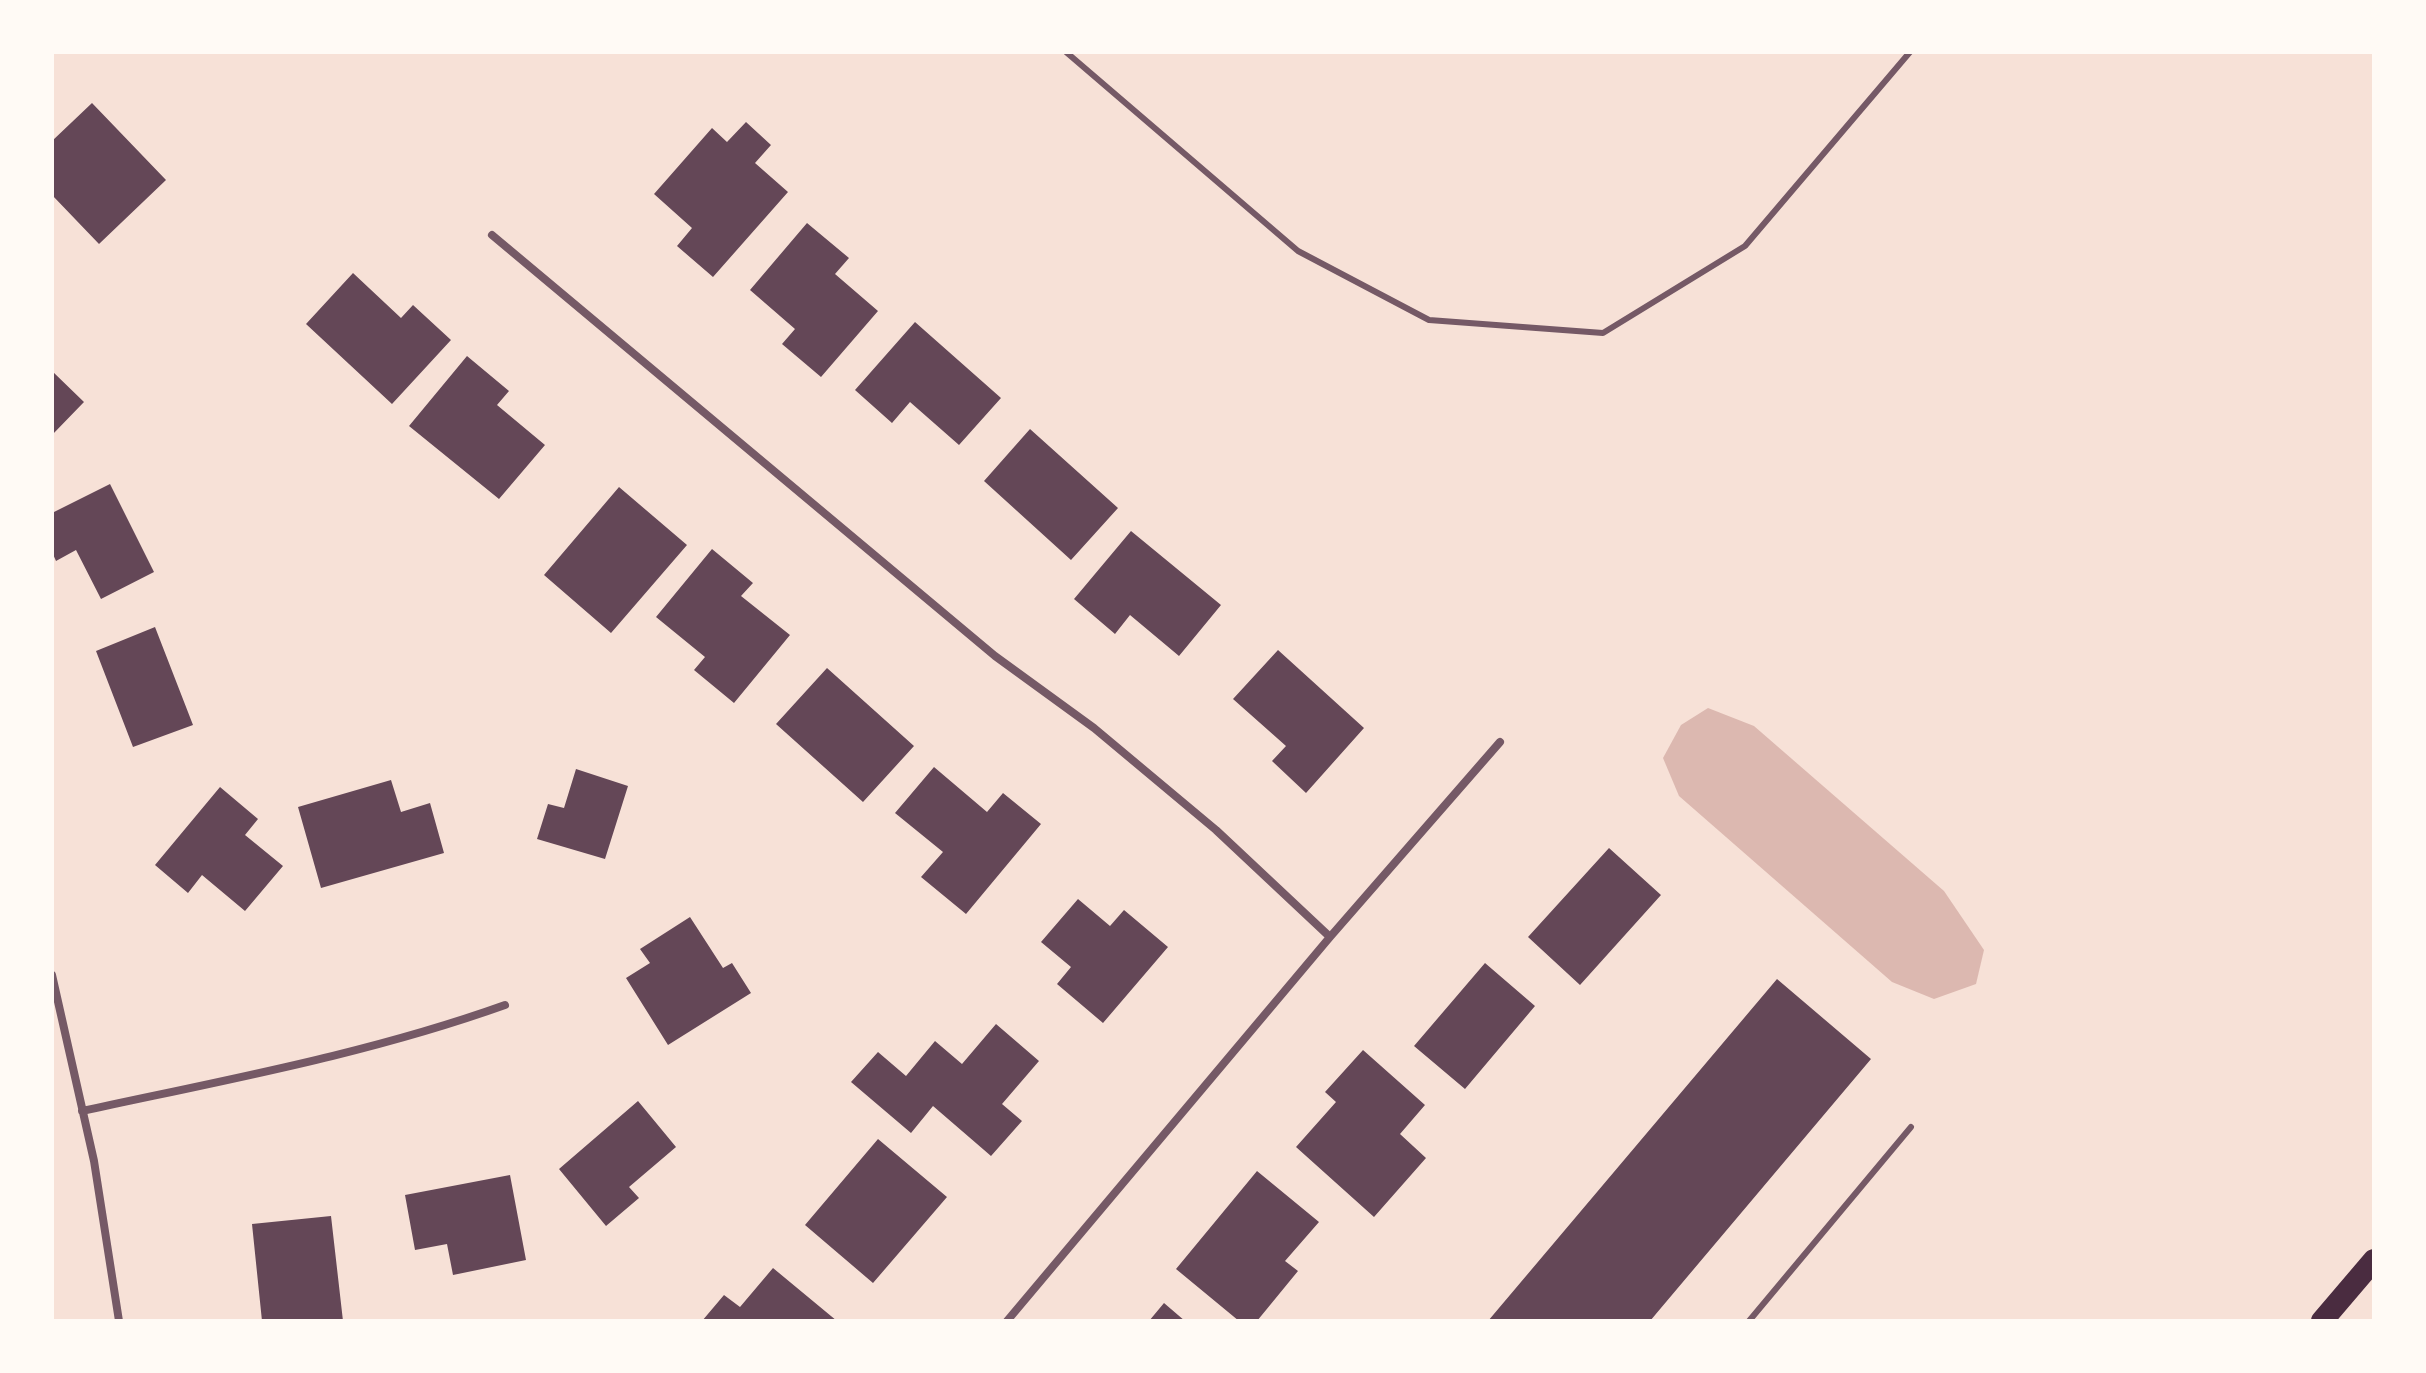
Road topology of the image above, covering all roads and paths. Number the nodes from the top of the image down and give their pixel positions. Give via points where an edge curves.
1 (1066, 52) edge
2 (1910, 52) edge
3 (492, 235) dead end
4 (1500, 742) dead end
5 (1330, 937) junction
6 (52, 975) edge
7 (505, 1005) dead end
8 (82, 1111) junction
9 (1911, 1127) dead end
10 (2374, 1260) edge
11 (119, 1321) edge
12 (1007, 1321) edge
13 (1749, 1321) edge
14 (2322, 1321) edge

1 - 2 lane via 1298,251 1429,320 1603,333 1745,246
3 - 5 street via 995,656 1106,738 1216,830
4 - 5 street
5 - 12 street
6 - 8 street
7 - 8 street via 342,1055
8 - 11 street
9 - 13 lane
10 - 14 highway

